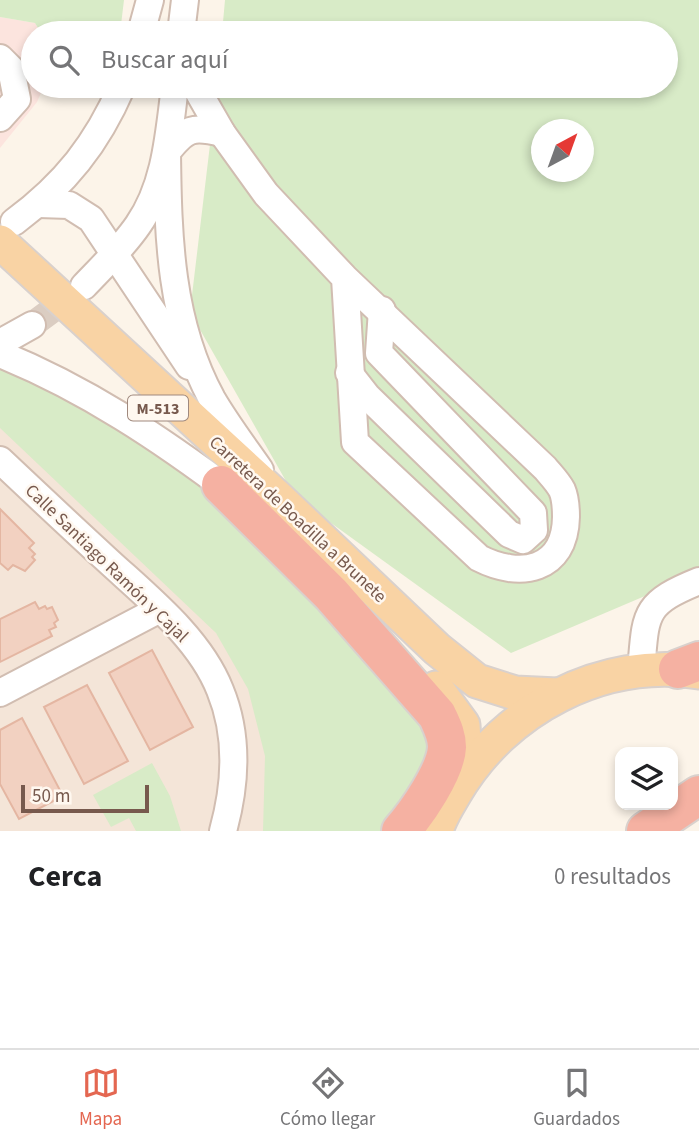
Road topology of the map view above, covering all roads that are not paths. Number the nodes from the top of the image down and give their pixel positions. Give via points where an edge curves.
1 (150, 0) edge
2 (186, 0) edge
3 (144, 21) edge
4 (183, 21) edge
5 (0, 58) edge
6 (117, 98) edge
7 (174, 98) edge
8 (202, 98) edge
9 (0, 118) edge
10 (222, 133) junction
11 (167, 152) junction
12 (39, 204) junction
13 (5, 233) edge
14 (113, 255) junction
15 (12, 263) edge
16 (345, 278) junction
17 (85, 286) tunnel mouth
18 (382, 310) junction
19 (32, 325) tunnel mouth
20 (0, 343) edge
21 (0, 354) edge
22 (349, 373) junction
23 (212, 398) junction
24 (0, 460) edge
25 (221, 485) junction
26 (278, 498) junction
27 (299, 545) junction
28 (699, 581) edge
29 (160, 609) junction
30 (679, 668) edge
31 (0, 693) edge
32 (556, 695) junction
33 (466, 773) junction
34 (699, 795) edge
35 (435, 827) edge
36 (223, 831) edge
37 (401, 831) edge
38 (646, 831) edge

1 - 3 street
2 - 4 street
5 - 9 street via 11,69 18,99
6 - 12 street via 102,131
7 - 11 street
8 - 10 street
10 - 11 street via 189,130
10 - 16 street via 266,194
11 - 14 street via 139,225
11 - 23 street via 167,238 173,287
12 - 13 street
12 - 14 street via 69,205 82,211
13 - 15 main road, Carretera de Boadilla a Brunete / M-513
14 - 17 street
14 - 23 street
15 - 26 main road, Carretera de Boadilla a Brunete / M-513
15 - 27 main road, Carretera de Boadilla a Brunete / M-513
16 - 18 street
16 - 22 street
18 - 22 street via 379,353 533,513 534,530 523,540 509,534
18 - 22 street via 545,468 562,490 566,529 558,551 544,564 528,569 501,569 480,558 355,442
19 - 20 street
21 - 25 street via 56,377 178,452
23 - 26 street
24 - 29 street, Calle Santiago Ramón y Cajal
25 - 27 street
25 - 37 highway via 331,594 437,715 447,750 430,789
26 - 32 main road, Carretera de Boadilla a Brunete / M-513 via 437,649 477,681 515,693
27 - 33 main road, Carretera de Boadilla a Brunete / M-513 via 387,631 444,696 463,725
28 - 30 street via 653,605 645,622
29 - 31 street
29 - 36 street, Calle Santiago Ramón y Cajal via 188,640 221,691 232,734 235,774
30 - 32 main road, M-513 via 614,675
32 - 33 main road, M-513 via 498,736
33 - 35 main road, M-513
34 - 38 highway

